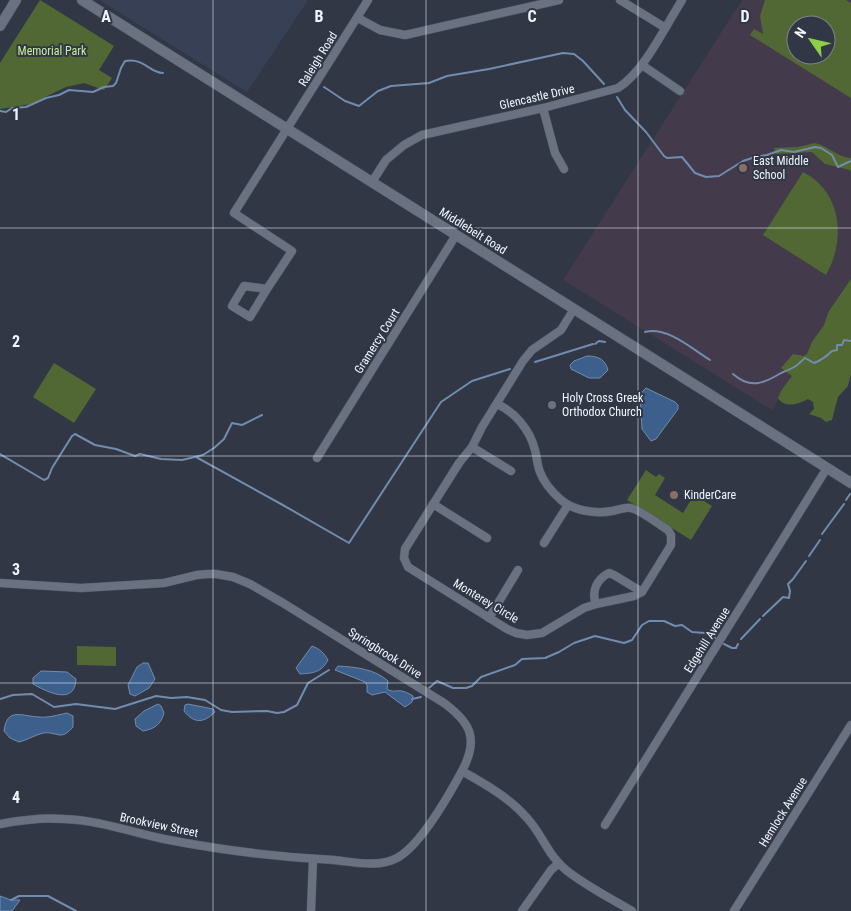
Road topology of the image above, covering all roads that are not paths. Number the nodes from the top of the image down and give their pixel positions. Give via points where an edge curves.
1 (16, 0) edge
2 (82, 0) edge
3 (368, 0) edge
4 (560, 0) edge
5 (620, 0) edge
6 (682, 0) edge
7 (358, 18) junction
8 (0, 26) edge
9 (664, 27) junction
10 (642, 65) junction
11 (680, 91) dead end
12 (543, 108) junction
13 (287, 130) junction
14 (564, 168) dead end
15 (372, 182) junction
16 (456, 235) junction
17 (268, 289) junction
18 (574, 309) junction
19 (497, 404) junction
20 (472, 446) junction
21 (316, 458) dead end
22 (827, 468) junction
23 (511, 471) dead end
24 (851, 483) edge
25 (433, 504) junction
26 (568, 505) junction
27 (487, 538) dead end
28 (544, 543) dead end
29 (518, 570) dead end
30 (0, 583) edge
31 (642, 592) junction
32 (596, 604) junction
33 (489, 618) junction
34 (851, 725) edge
35 (462, 771) junction
36 (0, 824) edge
37 (605, 825) dead end
38 (313, 859) junction
39 (559, 863) junction
40 (311, 911) edge
41 (522, 911) edge
42 (632, 911) edge
43 (734, 911) edge

1 - 8 street
2 - 13 street, Middlebelt Road
3 - 7 street, Raleigh Road
4 - 7 street via 405,35 380,30
5 - 9 street
6 - 9 street, Glencastle Drive
7 - 13 street, Raleigh Road
9 - 10 street, Glencastle Drive
10 - 11 street
10 - 12 street, Glencastle Drive via 618,88
12 - 14 street via 555,153
12 - 15 street, Glencastle Drive via 422,135 391,156
13 - 15 street, Middlebelt Road
13 - 17 street, Raleigh Road via 234,213 292,251
15 - 16 street, Middlebelt Road
16 - 18 street, Middlebelt Road
16 - 21 street, Gramercy Court
17 - 17 street via 244,286 232,306 250,317
18 - 19 street, Monterey Circle via 561,330 532,350 523,361
18 - 22 street, Middlebelt Road
19 - 20 street, Monterey Circle
19 - 26 street via 508,409 520,422 534,447 540,472 549,488
20 - 23 street
20 - 25 street, Monterey Circle
22 - 24 street, Middlebelt Road
22 - 37 street, Edgehill Avenue
25 - 27 street
25 - 33 street, Monterey Circle via 406,549 404,558 408,567
26 - 28 street
26 - 31 street via 600,512 632,508 668,530 672,536 671,545
29 - 33 street
30 - 35 street, Springbrook Drive via 81,588 155,584 216,574 242,580 459,714 470,731 471,739 468,759
31 - 32 street, Monterey Circle
31 - 32 street via 609,574 603,576 594,590
32 - 33 street, Monterey Circle via 568,616 542,633 527,635 516,633
34 - 43 street, Hemlock Avenue
35 - 38 street, Springbrook Drive via 427,829 398,858 382,864
35 - 39 street via 517,807
36 - 38 street, Brookview Street via 64,818 198,845
38 - 40 street
39 - 41 street
39 - 42 street

